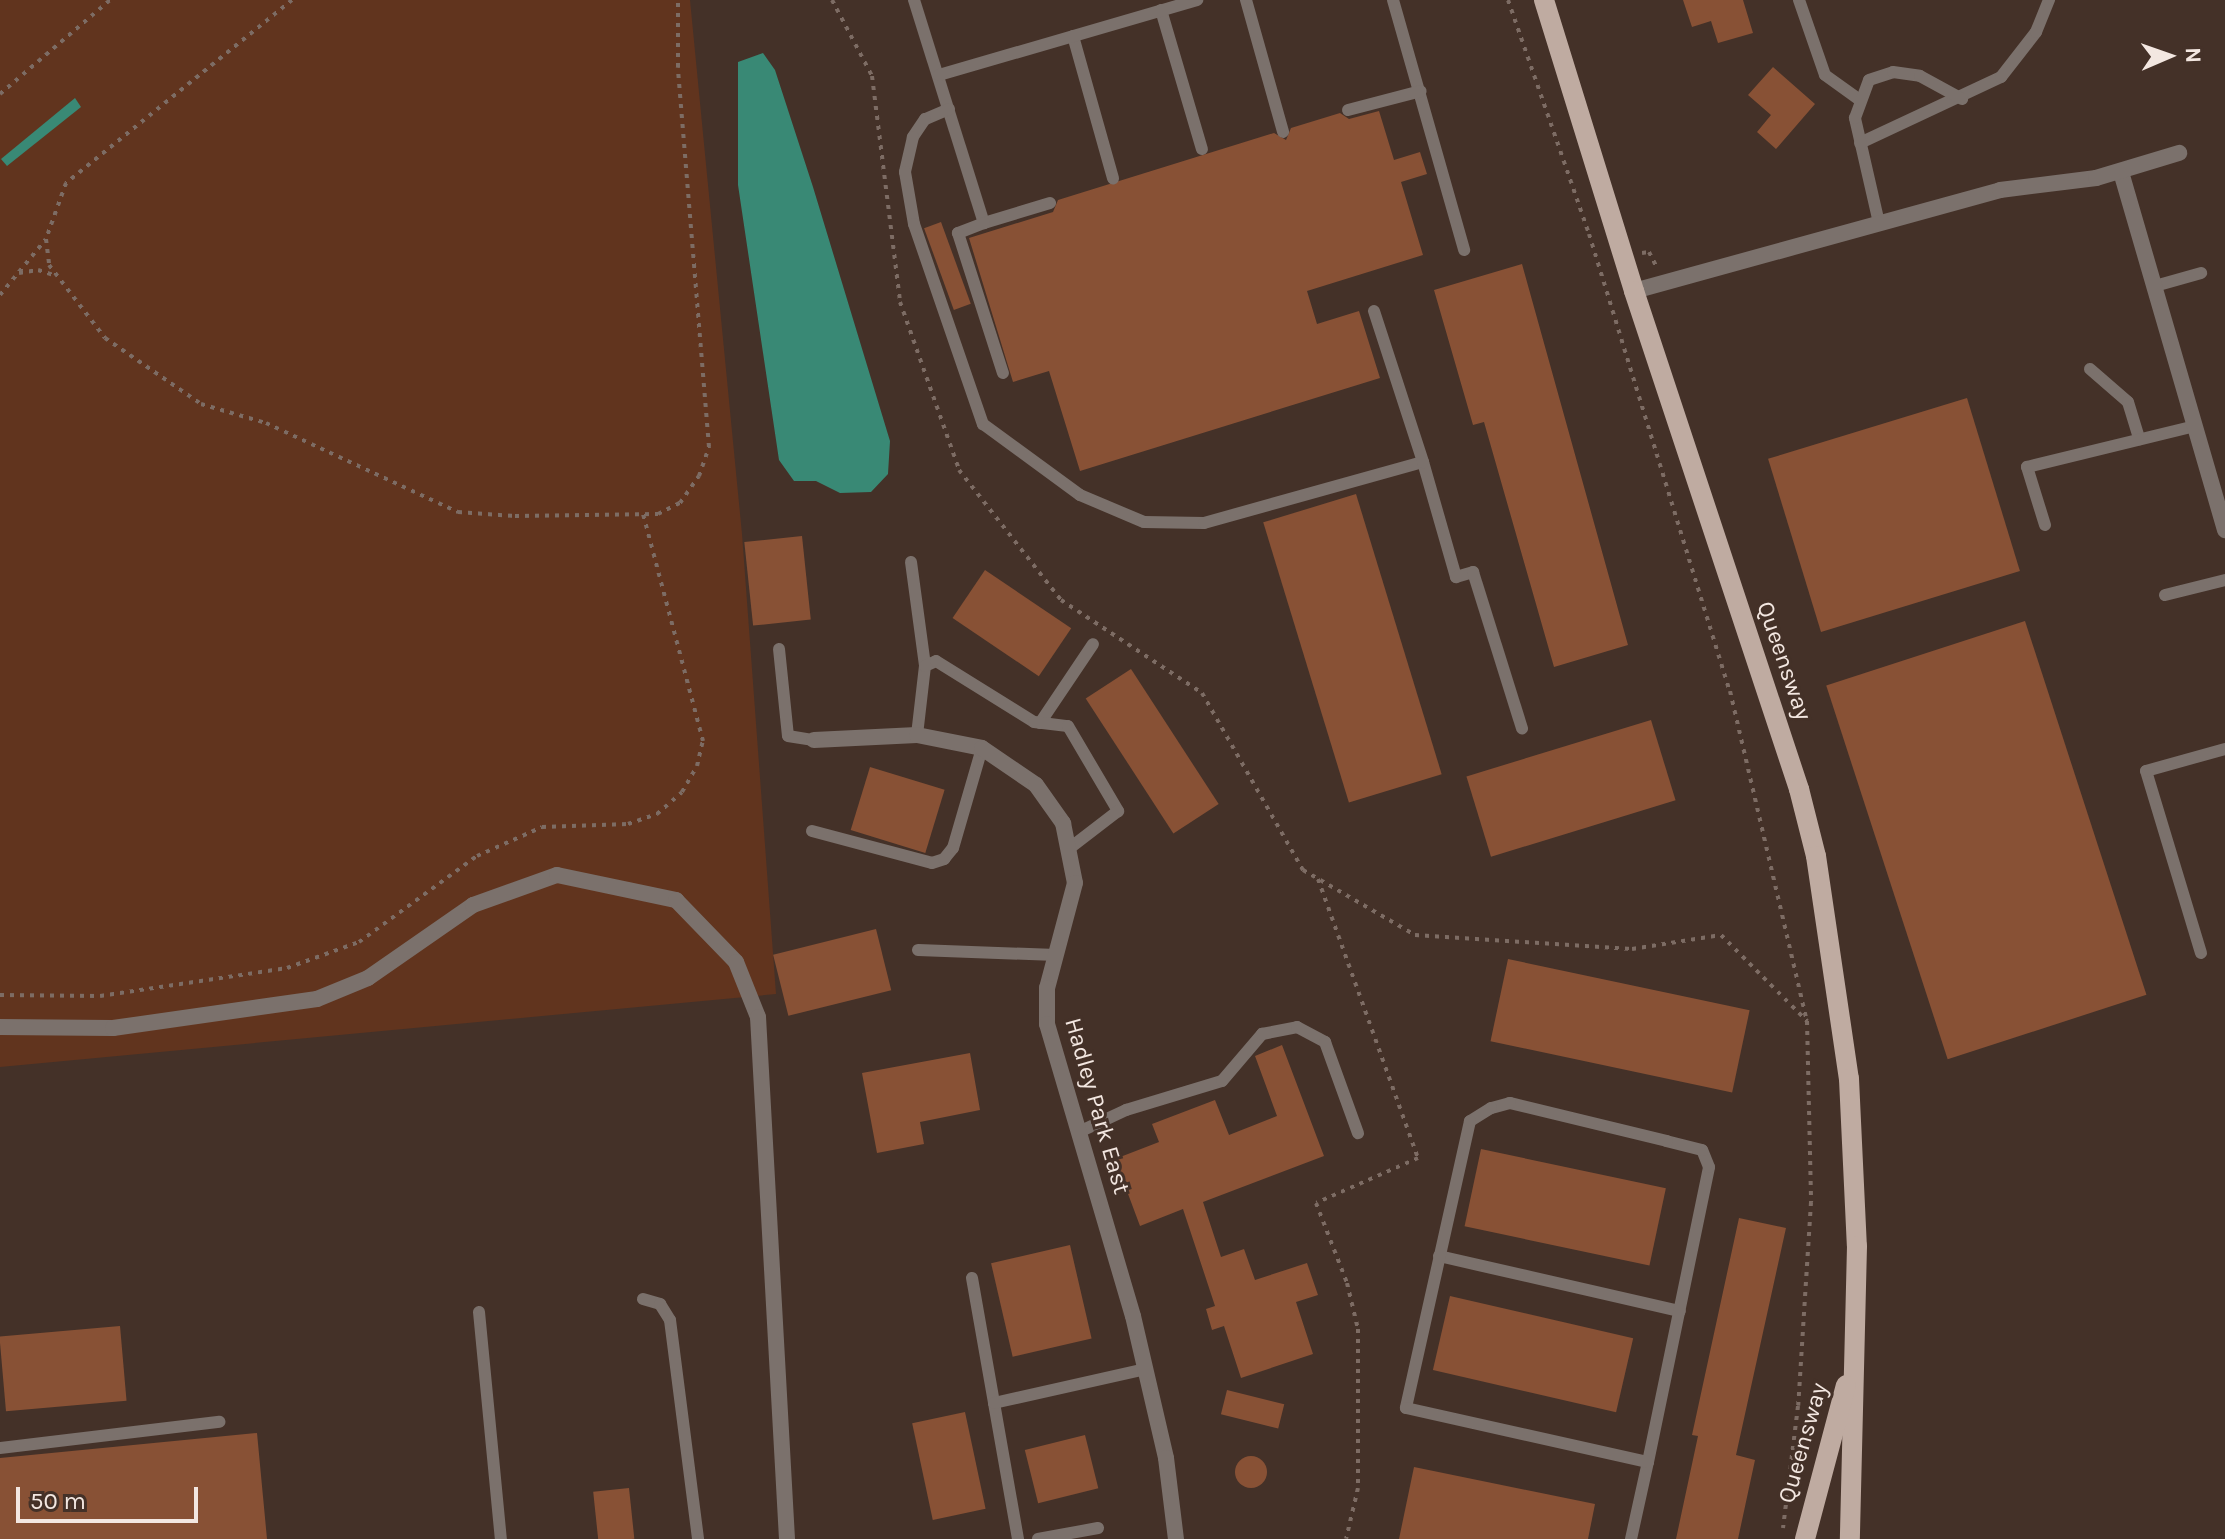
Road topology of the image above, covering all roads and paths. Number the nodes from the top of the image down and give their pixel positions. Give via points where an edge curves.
1 (110, 0) edge
2 (292, 0) edge
3 (678, 0) edge
4 (832, 0) edge
5 (914, 0) edge
6 (1197, 0) edge
7 (1246, 0) edge
8 (1393, 0) edge
9 (1508, 0) edge
10 (1544, 0) edge
11 (1799, 0) edge
12 (2049, 0) edge
13 (1161, 10) junction
14 (1073, 36) junction
15 (939, 75) junction
16 (1421, 91) junction
17 (0, 94) edge
18 (1962, 99) junction
19 (1861, 101) junction
20 (949, 109) junction
21 (1348, 110) dead end
22 (1283, 132) dead end
23 (1860, 143) junction
24 (1202, 149) dead end
25 (2179, 153) dead end
26 (2121, 172) junction
27 (1113, 178) dead end
28 (1050, 203) dead end
29 (984, 223) junction
30 (1879, 223) junction
31 (46, 239) junction
32 (1464, 250) dead end
33 (2201, 273) dead end
34 (17, 274) junction
35 (58, 277) junction
36 (2155, 286) junction
37 (1634, 291) junction
38 (0, 295) edge
39 (1374, 311) dead end
40 (2090, 369) dead end
41 (1003, 373) dead end
42 (2195, 426) junction
43 (2139, 439) junction
44 (1423, 462) junction
45 (2220, 495) edge
46 (643, 514) junction
47 (2045, 525) dead end
48 (2225, 530) edge
49 (911, 562) dead end
50 (2225, 580) edge
51 (2165, 595) dead end
52 (1093, 644) dead end
53 (779, 649) dead end
54 (925, 666) junction
55 (1040, 723) junction
56 (1522, 728) dead end
57 (917, 735) junction
58 (814, 740) joint
59 (982, 748) junction
60 (2225, 749) edge
61 (812, 831) dead end
62 (1071, 847) junction
63 (1318, 879) junction
64 (918, 950) dead end
65 (2201, 953) dead end
66 (1056, 955) junction
67 (0, 995) edge
68 (1807, 1021) junction
69 (0, 1027) edge
70 (1081, 1131) junction
71 (1358, 1133) dead end
72 (1439, 1256) junction
73 (972, 1278) dead end
74 (643, 1299) dead end
75 (1680, 1311) junction
76 (479, 1312) dead end
77 (1853, 1362) junction
78 (1146, 1369) junction
79 (994, 1403) junction
80 (219, 1422) dead end
81 (0, 1448) edge
82 (1648, 1462) junction
83 (1098, 1528) dead end
84 (501, 1539) edge
85 (698, 1539) edge
86 (787, 1539) edge
87 (1018, 1539) edge
88 (1038, 1539) edge
89 (1176, 1539) edge
90 (1346, 1539) edge
91 (1631, 1539) edge
92 (1782, 1539) edge
93 (1805, 1539) edge
94 (1850, 1539) edge

1 - 17 path
2 - 31 path via 66,183
3 - 46 path via 678,67 709,447 699,476 680,503
4 - 63 path via 872,76 900,302 959,470 1061,600 1202,693 1303,870
5 - 15 lane
6 - 13 lane
7 - 22 lane
8 - 16 lane
9 - 68 path via 1589,234 1730,691
10 - 37 main road, Queensway
11 - 19 lane via 1825,75
12 - 18 lane via 2036,32 2001,77
13 - 14 lane
13 - 24 lane
14 - 15 lane
14 - 27 lane
15 - 20 lane
16 - 21 lane
16 - 32 lane via 1420,107
18 - 19 lane via 1920,76 1893,72 1869,80
18 - 23 lane
19 - 23 lane via 1855,118
20 - 29 lane
20 - 44 lane via 925,119 913,137 905,172 914,224 983,424 1010,448 1080,495 1144,522 1204,523
23 - 30 lane
25 - 26 street
26 - 30 street via 2000,190
26 - 36 street
28 - 29 lane
29 - 41 lane via 958,233
30 - 37 street
31 - 34 path
31 - 35 path via 49,265
33 - 36 lane
34 - 35 path via 38,270
34 - 38 path
35 - 46 path via 105,338 201,404 266,423 405,491 458,512
36 - 42 street
37 - 77 main road, Queensway via 1772,701 1816,856 1849,1079 1857,1246
39 - 44 lane
40 - 43 lane via 2128,402
42 - 43 lane
42 - 45 street
43 - 47 lane via 2027,467
44 - 56 lane via 1456,577 1473,572
45 - 48 street
46 - 67 path via 703,741 682,792 657,814 628,824 542,827 477,856 359,942 287,968 100,996
49 - 54 lane
50 - 51 lane
52 - 55 lane
53 - 58 lane via 788,736
54 - 55 lane via 936,661
54 - 57 lane
55 - 62 lane via 1068,726 1118,811
57 - 58 street, Hadley Park East
57 - 59 street, Hadley Park East
59 - 61 lane via 953,848 944,859 932,863
59 - 62 street, Hadley Park East via 1036,785 1055,806
60 - 65 lane via 2146,771
62 - 66 street, Hadley Park East via 1075,883
63 - 68 path via 1415,935 1632,949 1721,935
63 - 90 path via 1418,1158 1316,1203 1347,1283 1358,1329 1358,1488
64 - 66 lane
66 - 70 street, Hadley Park East via 1044,1007
68 - 92 path via 1811,1202 1798,1406
69 - 86 street via 113,1028 317,999 368,978 473,905 557,875 676,900 736,962 758,1017
70 - 71 lane via 1126,1110 1222,1081 1262,1034 1297,1027 1325,1042
70 - 78 street, Hadley Park East
72 - 75 lane
72 - 75 lane via 1470,1121 1510,1103 1702,1150 1709,1167
72 - 82 lane via 1406,1408
73 - 79 lane
74 - 85 lane via 660,1304 670,1320
75 - 82 lane
76 - 84 lane
77 - 93 main road, Queensway
77 - 94 main road, Queensway
78 - 79 lane
78 - 89 street, Hadley Park East via 1166,1458
79 - 87 lane
80 - 81 lane
82 - 91 lane
83 - 88 lane

